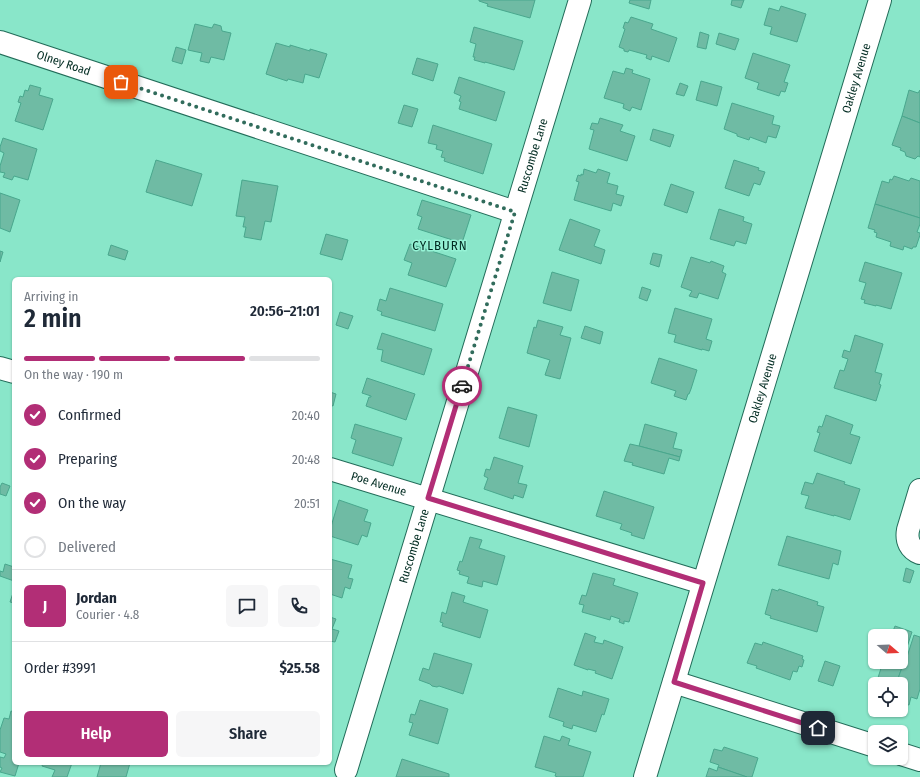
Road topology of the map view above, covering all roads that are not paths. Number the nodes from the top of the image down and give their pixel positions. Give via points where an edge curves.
1 (580, 0) edge
2 (880, 0) edge
3 (0, 42) edge
4 (515, 212) junction
5 (0, 368) edge
6 (12, 371) edge
7 (332, 469) edge
8 (920, 490) edge
9 (428, 498) junction
10 (920, 553) edge
11 (703, 583) junction
12 (674, 682) junction
13 (868, 744) edge
14 (908, 756) edge
15 (920, 760) edge
16 (346, 770) dead end
17 (645, 777) edge

1 - 4 street, Ruscombe Lane
2 - 11 street, Oakley Avenue
3 - 4 street, Olney Road
4 - 9 street, Ruscombe Lane
5 - 6 street
7 - 9 street, Poe Avenue
8 - 10 street via 907,537 910,546
9 - 11 street, Poe Avenue
9 - 16 street, Ruscombe Lane
11 - 12 street, Oakley Avenue
12 - 13 street
12 - 17 street, Oakley Avenue
14 - 15 street

